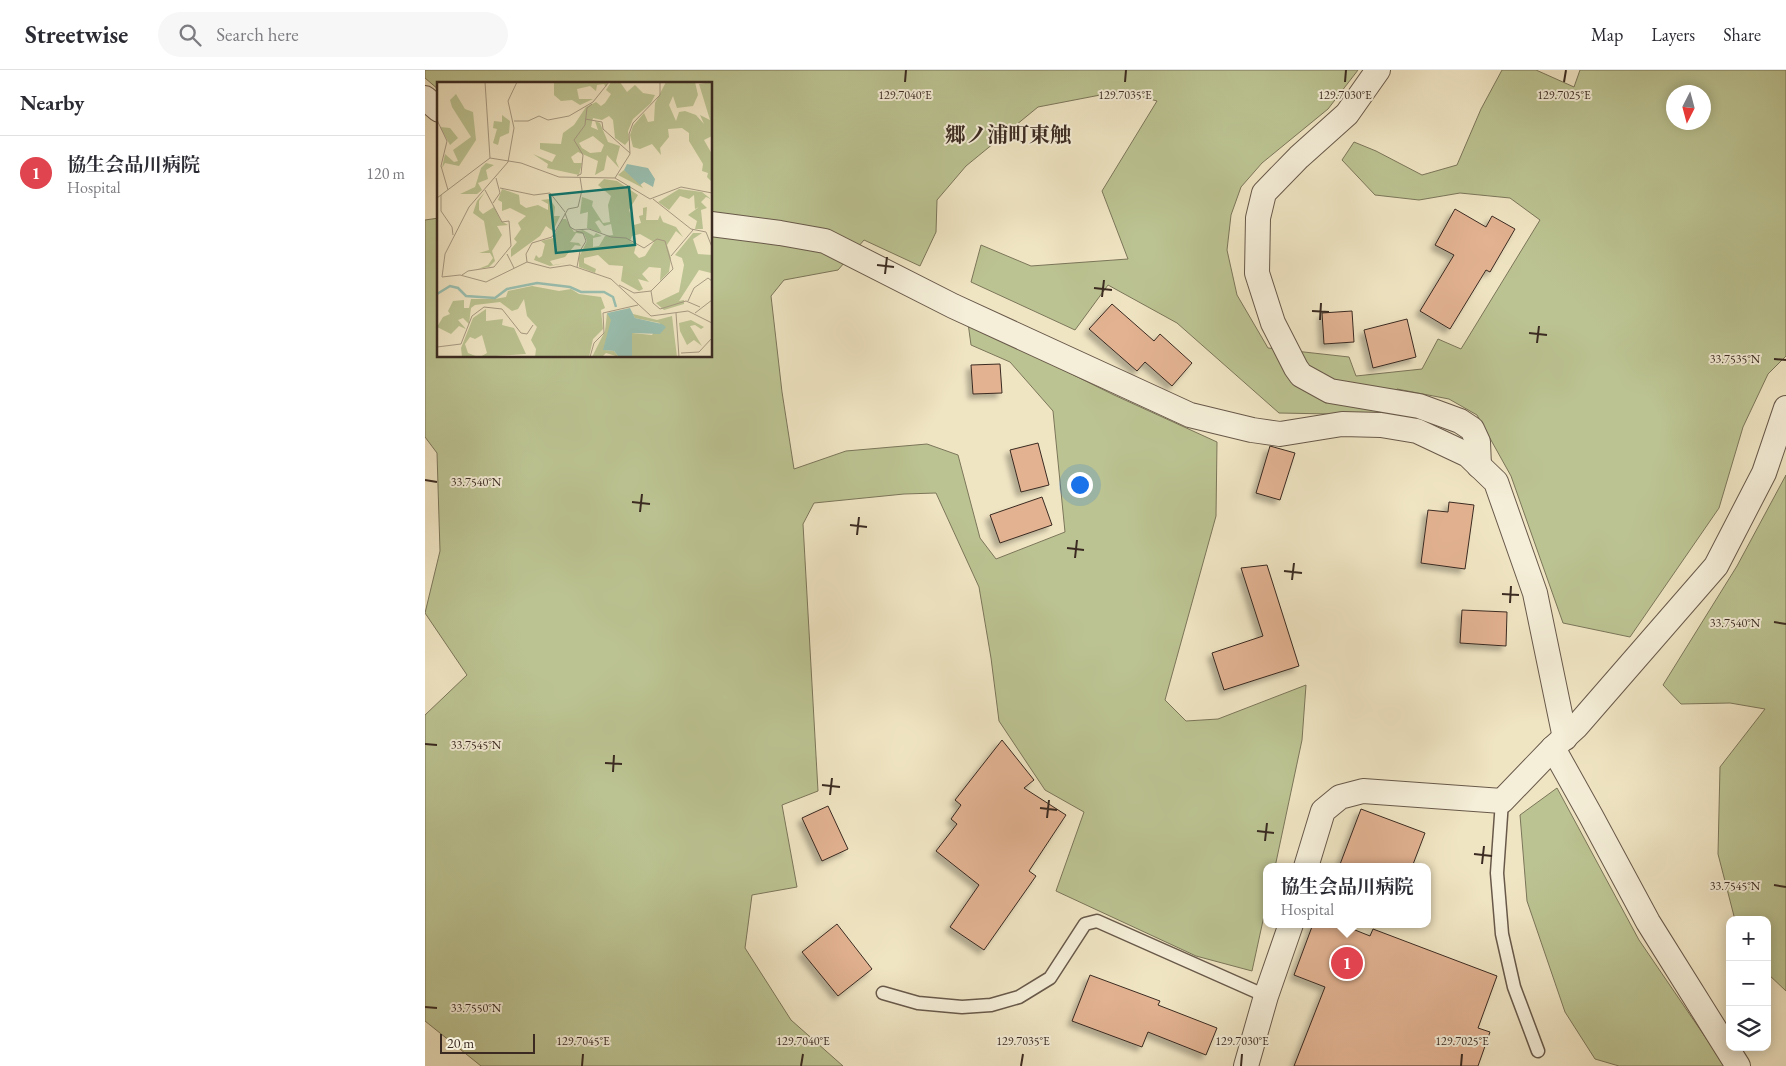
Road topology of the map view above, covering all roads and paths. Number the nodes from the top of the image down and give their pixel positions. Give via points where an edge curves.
1 (1378, 70) edge
2 (425, 98) edge
3 (437, 108) edge
4 (713, 224) edge
5 (1786, 408) edge
6 (1479, 466) junction
7 (1559, 743) junction
8 (1503, 801) junction
9 (1307, 863) edge
10 (1290, 928) edge
11 (883, 993) dead end
12 (1267, 996) junction
13 (1538, 1051) dead end
14 (1246, 1066) edge
15 (1738, 1066) edge

1 - 6 street via 1347,114 1264,193 1258,218 1257,273 1273,323 1301,375 1330,391 1419,406 1460,421 1472,430 1478,442
2 - 3 street
4 - 6 street via 780,232 825,242 953,306 1190,415 1280,434 1342,424 1381,425 1417,431 1468,455
5 - 7 street via 1764,473 1716,566
6 - 7 street via 1495,482 1535,593
7 - 8 street
7 - 15 street via 1591,816 1648,922
8 - 9 street via 1363,791 1340,797 1323,811
8 - 13 lane via 1497,873 1502,934 1514,987
10 - 12 street
11 - 12 lane via 919,1003 963,1007 991,1005 1019,997 1050,978 1085,924 1097,921
12 - 14 street

